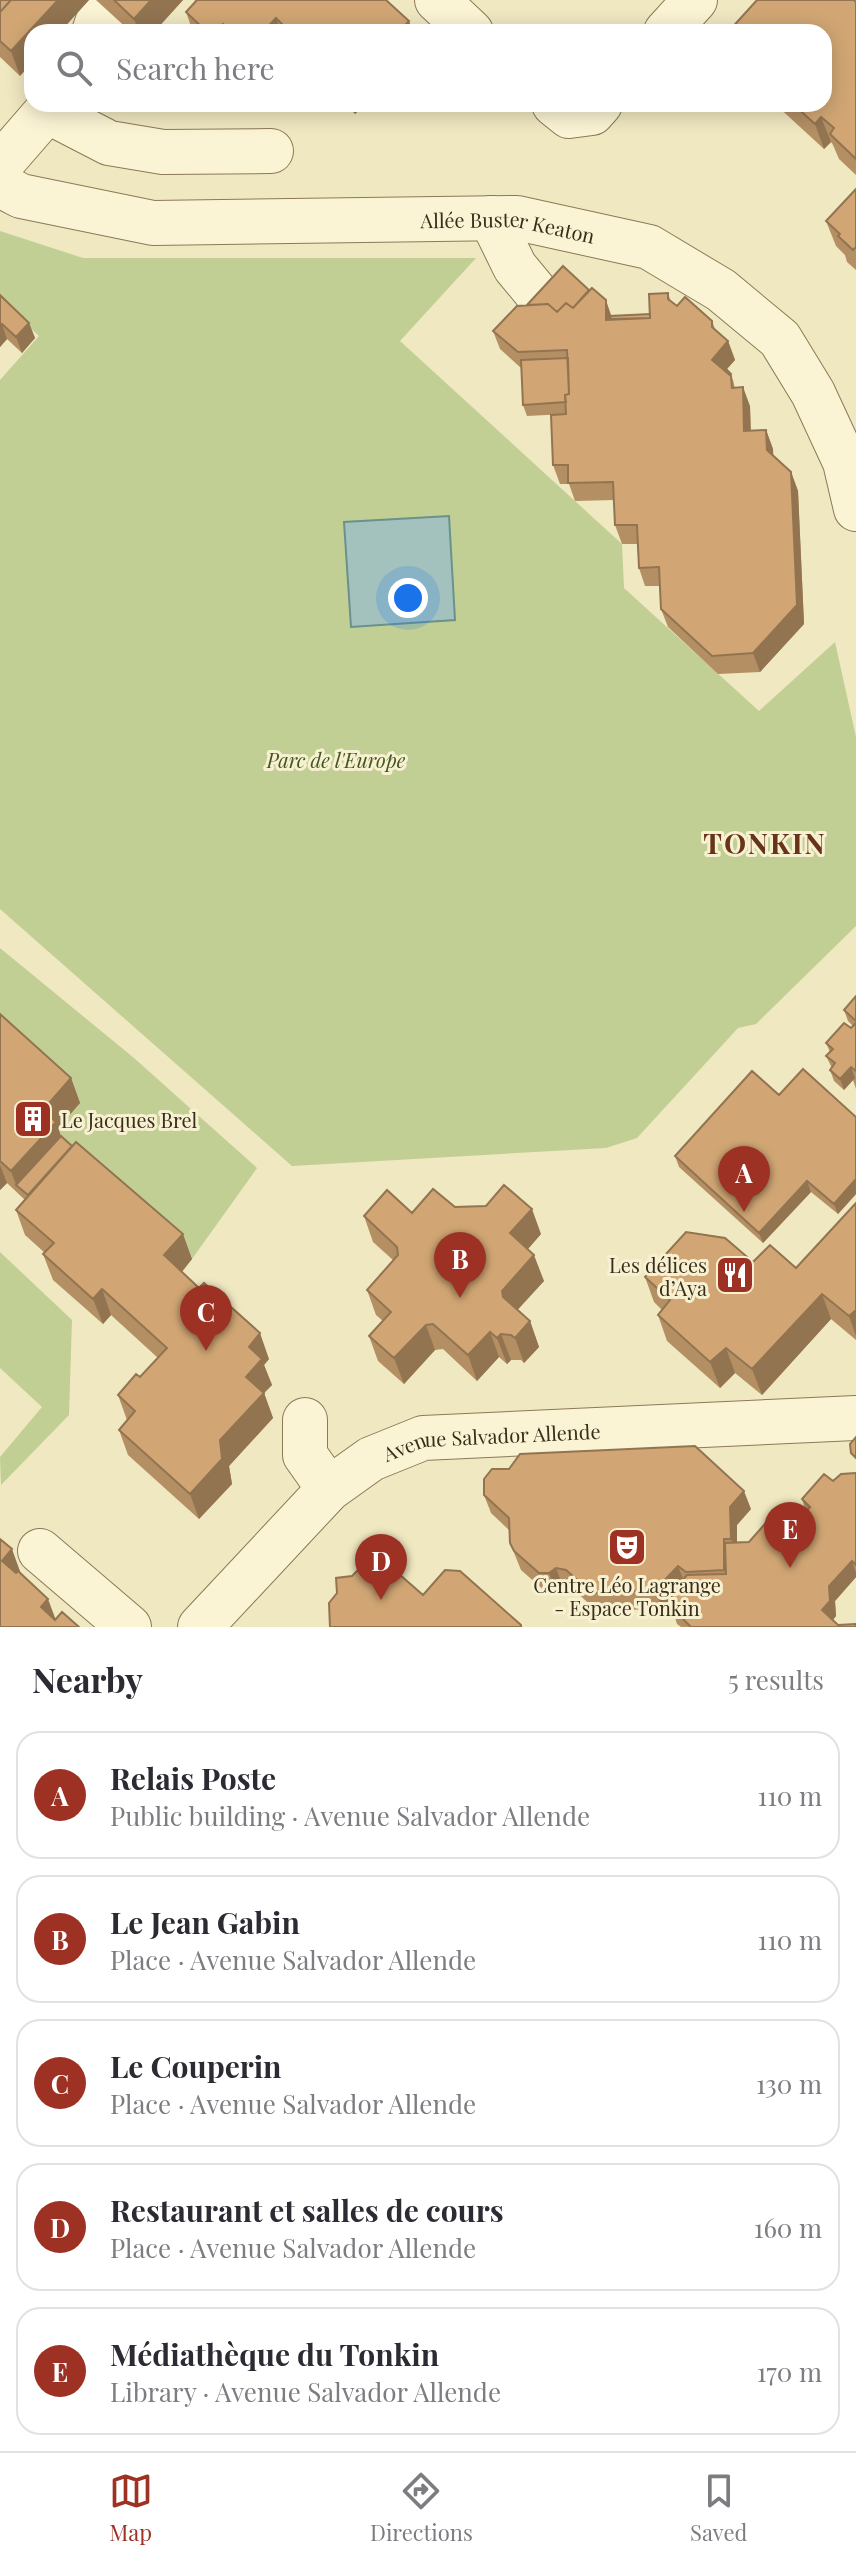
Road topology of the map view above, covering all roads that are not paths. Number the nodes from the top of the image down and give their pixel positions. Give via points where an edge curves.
1 (437, 0) edge
2 (695, 0) edge
3 (462, 24) edge
4 (673, 24) edge
5 (25, 112) edge
6 (39, 112) edge
7 (61, 112) edge
8 (0, 126) edge
9 (271, 151) dead end
10 (7, 182) edge
11 (491, 218) junction
12 (544, 302) edge
13 (856, 509) edge
14 (856, 1418) edge
15 (316, 1421) dead end
16 (336, 1483) junction
17 (40, 1551) dead end
18 (129, 1627) edge
19 (200, 1627) edge

1 - 3 street
2 - 4 street
5 - 8 street
6 - 10 street
7 - 9 street via 109,143 163,152
10 - 11 street, Allée Buster Keaton via 153,223
11 - 12 street via 515,267
11 - 13 street, Allée Buster Keaton via 550,224 649,247 721,290 780,339 845,462
14 - 16 street, Avenue Salvador Allende via 423,1438 371,1459
15 - 16 street
16 - 19 street, Avenue Salvador Allende
17 - 18 street

